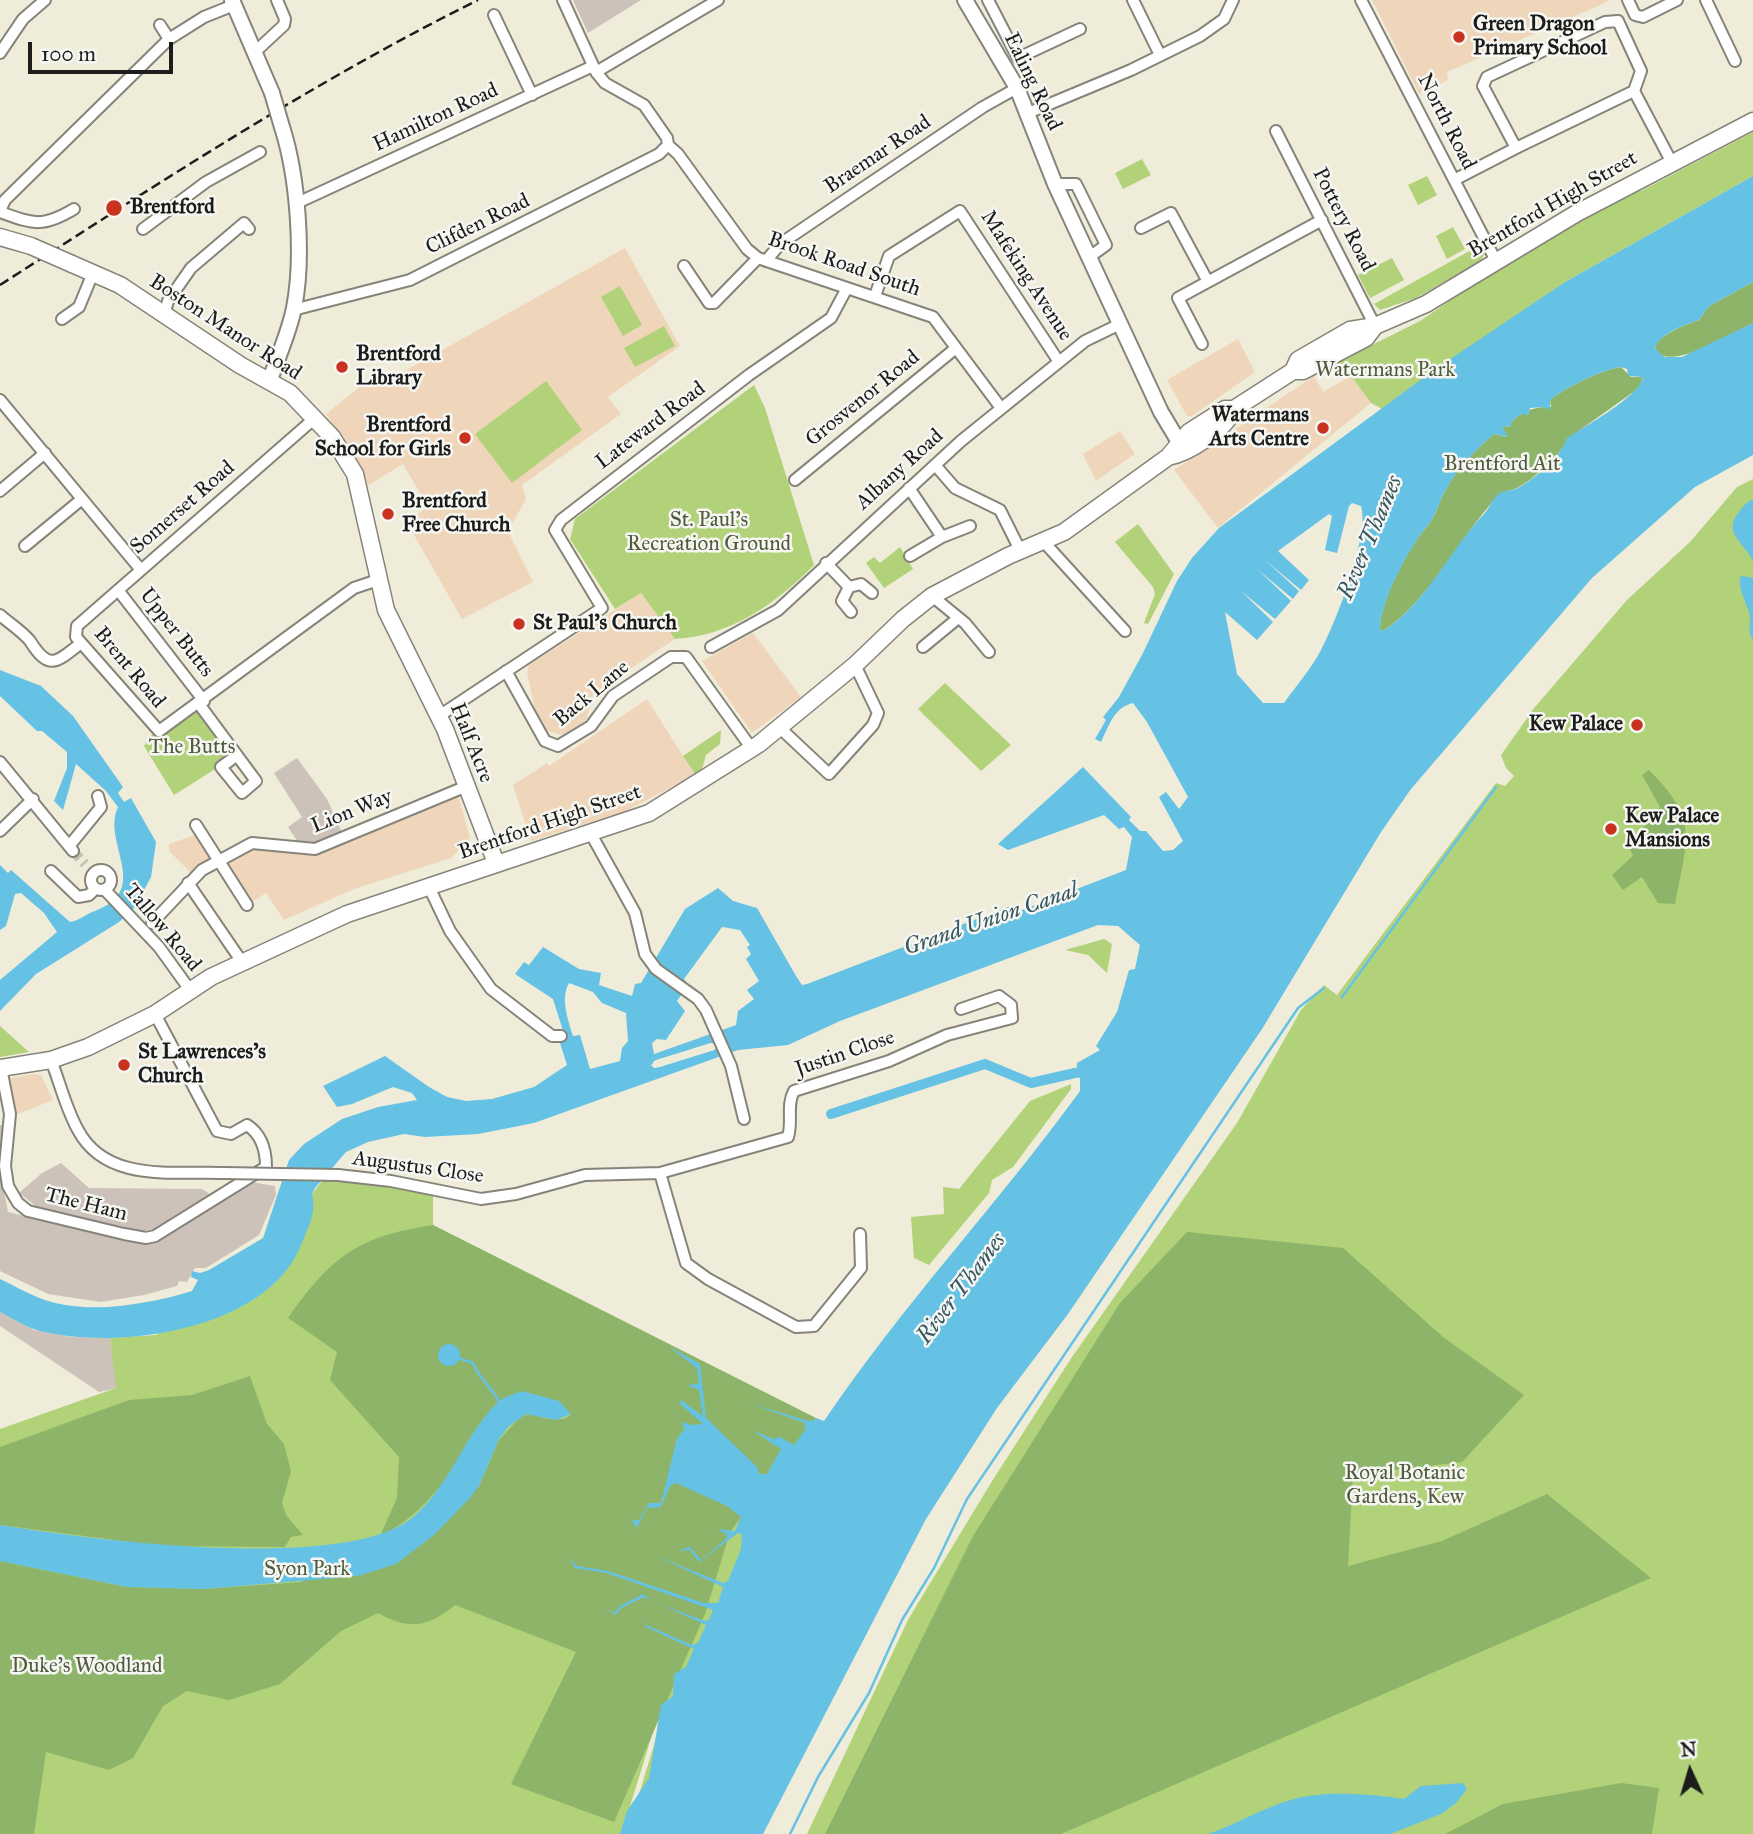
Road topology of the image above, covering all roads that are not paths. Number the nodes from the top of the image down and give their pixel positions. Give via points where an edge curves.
1 (45, 0) edge
2 (277, 0) edge
3 (563, 0) edge
4 (718, 0) edge
5 (965, 0) edge
6 (988, 0) edge
7 (1133, 0) edge
8 (1233, 0) edge
9 (1361, 0) edge
10 (1628, 0) edge
11 (1677, 0) edge
12 (1706, 0) edge
13 (233, 3) edge
14 (494, 15) dead end
15 (160, 25) dead end
16 (1080, 29) dead end
17 (170, 39) junction
18 (255, 52) junction
19 (0, 53) edge
20 (1160, 55) junction
21 (1735, 61) dead end
22 (595, 69) junction
23 (1017, 88) junction
24 (1634, 91) junction
25 (532, 94) junction
26 (1028, 113) junction
27 (1753, 121) edge
28 (1276, 131) dead end
29 (668, 145) junction
30 (1516, 148) junction
31 (260, 152) dead end
32 (1671, 161) junction
33 (1454, 180) junction
34 (1055, 184) junction
35 (295, 204) junction
36 (74, 209) dead end
37 (0, 212) edge
38 (1322, 220) junction
39 (1141, 228) dead end
40 (143, 229) dead end
41 (249, 229) dead end
42 (0, 237) edge
43 (1088, 258) junction
44 (762, 259) junction
45 (1496, 261) junction
46 (684, 266) dead end
47 (93, 273) junction
48 (1207, 280) junction
49 (846, 288) junction
50 (875, 296) junction
51 (293, 310) junction
52 (164, 315) junction
53 (62, 319) dead end
54 (1118, 325) junction
55 (1376, 326) junction
56 (1202, 344) dead end
57 (956, 348) junction
58 (1059, 362) junction
59 (270, 380) junction
60 (0, 400) edge
61 (1001, 408) junction
62 (1234, 409) junction
63 (315, 418) junction
64 (1179, 442) junction
65 (1196, 445) junction
66 (45, 453) junction
67 (1168, 457) junction
68 (934, 465) junction
69 (796, 480) dead end
70 (909, 488) junction
71 (0, 491) edge
72 (82, 499) junction
73 (970, 526) dead end
74 (942, 537) junction
75 (1042, 541) junction
76 (25, 546) dead end
77 (1020, 550) junction
78 (911, 556) dead end
79 (826, 563) junction
80 (141, 570) junction
81 (378, 580) junction
82 (849, 587) junction
83 (118, 590) junction
84 (872, 593) dead end
85 (932, 596) junction
86 (852, 612) dead end
87 (0, 615) edge
88 (957, 620) junction
89 (77, 626) joint
90 (1125, 631) dead end
91 (401, 641) joint
92 (81, 643) junction
93 (711, 647) dead end
94 (923, 647) dead end
95 (989, 652) dead end
96 (855, 665) junction
97 (506, 671) junction
98 (201, 703) junction
99 (439, 716) junction
100 (780, 728) junction
101 (752, 749) junction
102 (236, 756) dead end
103 (0, 762) edge
104 (467, 786) junction
105 (98, 796) dead end
106 (33, 799) junction
107 (196, 825) dead end
108 (0, 831) edge
109 (591, 834) junction
110 (218, 861) junction
111 (496, 863) junction
112 (51, 871) dead end
113 (188, 883) junction
114 (428, 885) junction
115 (103, 892) junction
116 (247, 905) dead end
117 (152, 923) dead end
118 (242, 962) junction
119 (190, 990) junction
120 (961, 1009) dead end
121 (155, 1014) junction
122 (561, 1036) dead end
123 (51, 1060) junction
124 (1, 1068) edge
125 (744, 1119) dead end
126 (660, 1173) junction
127 (859, 1234) dead end

1 - 19 street via 23,19
2 - 18 street via 284,24
3 - 22 street
4 - 22 street, Hamilton Road
5 - 23 main road, Ealing Road
6 - 16 street, Ealing Road via 1018,58
7 - 20 street
8 - 20 street via 1220,23
9 - 33 street, North Road
10 - 11 street via 1635,15 1643,17
12 - 21 street
13 - 17 street
13 - 18 main road
14 - 25 street
15 - 17 street
17 - 37 street via 5,200
18 - 35 main road, bridge via 282,127
20 - 26 street
22 - 25 street, Hamilton Road
22 - 29 street, Brook Road South via 605,83 644,105
23 - 26 main road, Ealing Road
23 - 44 street, Braemar Road
24 - 30 street
24 - 30 street via 1641,71 1626,35 1618,21 1612,20 1487,77 1483,86
24 - 32 street
25 - 35 street, Hamilton Road
26 - 34 main road, Ealing Road
27 - 32 main road, Brentford High Street
28 - 38 street, Pottery Road
29 - 44 street, Brook Road South via 738,239
29 - 51 street, Clifden Road via 659,154 411,280
30 - 33 street
31 - 40 street via 206,183
32 - 45 main road, Brentford High Street
33 - 45 street, North Road
34 - 43 main road, Ealing Road
34 - 43 street via 1076,184 1106,245
35 - 51 main road
36 - 37 street via 39,224
38 - 48 street
38 - 55 street, Pottery Road
39 - 48 street via 1171,213
41 - 52 street via 244,223 191,268 168,301
42 - 47 main road, Boston Manor Road, bridge
43 - 54 main road, Ealing Road
44 - 46 street, Braemar Road via 713,303
44 - 49 street, Brook Road South
45 - 55 main road, Brentford High Street via 1434,300
47 - 52 main road, Boston Manor Road
47 - 53 street via 79,307
48 - 56 street via 1178,298
49 - 50 street, Brook Road South
49 - 97 street, Lateward Road via 831,318 749,375 557,525 555,530 602,605 595,616
50 - 57 street, Brook Road South via 933,317
50 - 58 street, Mafeking Avenue via 889,256 960,211
51 - 59 main road
52 - 59 main road, Boston Manor Road
54 - 58 street, Albany Road via 1085,341
54 - 64 main road, Ealing Road
55 - 62 main road, Brentford High Street via 1350,330 1298,360 1293,371
57 - 61 street, Brook Road South
57 - 69 street, Grosvenor Road
58 - 61 street, Albany Road
59 - 63 main road, Boston Manor Road
60 - 66 street, Upper Butts
61 - 68 street, Albany Road
62 - 64 main road, Brentford High Street via 1221,411
62 - 65 main road, Brentford High Street via 1230,418
63 - 80 street, Somerset Road
63 - 81 main road, Boston Manor Road via 355,474
64 - 65 main road
64 - 67 main road, Brentford High Street
65 - 67 main road, Brentford High Street
66 - 71 street
66 - 72 street, Upper Butts
67 - 75 main road, Brentford High Street via 1090,515
68 - 70 street, Albany Road
68 - 77 street via 955,488 1000,510
70 - 74 street
70 - 79 street, Albany Road
72 - 76 street
72 - 80 street, Upper Butts
73 - 74 street
74 - 78 street
75 - 77 main road, Brentford High Street
75 - 90 street
77 - 85 main road, Brentford High Street
79 - 82 street
79 - 93 street, Albany Road via 778,610
80 - 83 street, Somerset Road
81 - 91 main road, Boston Manor Road
81 - 98 street via 354,587
82 - 84 street via 861,584
82 - 86 street via 842,601
83 - 89 street, Somerset Road
83 - 98 street, Upper Butts
85 - 88 street
85 - 96 main road, Brentford High Street
87 - 92 street via 29,641 36,655 50,662
88 - 94 street
88 - 95 street
89 - 92 street, Brent Road
91 - 99 main road, Half Acre
92 - 98 street, Brent Road via 159,731
96 - 100 main road, Brentford High Street
96 - 100 street via 878,713 873,725 829,774
97 - 99 street
97 - 101 street, Back Lane via 545,741 554,746 586,730 609,699 671,657 681,655 690,660
98 - 102 street
99 - 104 main road, Half Acre
100 - 101 main road, Brentford High Street
101 - 109 main road, Brentford High Street via 649,813
103 - 106 street
104 - 110 street, Lion Way via 316,849 252,843
104 - 111 main road, Half Acre
105 - 106 street via 101,807 72,848
106 - 108 street
107 - 110 street
109 - 111 main road, Brentford High Street
109 - 125 street via 635,913 640,943 656,969 706,1010
110 - 113 street, Lion Way
110 - 116 street
111 - 114 main road, Brentford High Street
112 - 115 street, Tallow Road via 78,897
113 - 117 street, Lion Way
113 - 118 street
114 - 118 main road, Brentford High Street via 338,917
114 - 122 street via 450,931 491,989 552,1036
115 - 115 street, Tallow Road via 90,880 89,869 110,875 111,882
115 - 119 street, Tallow Road via 159,947
118 - 119 main road, Brentford High Street
119 - 121 main road, Brentford High Street
120 - 126 street, Justin Close via 999,996 1011,1004 1012,1018 947,1035 889,1061 794,1091 789,1099 788,1137
121 - 123 main road, Brentford High Street
121 - 124 street, The Ham via 216,1131 231,1134 251,1123 266,1152 267,1167 146,1238 28,1211 14,1197 5,1171 10,1114
123 - 124 main road, Brentford High Street
123 - 126 street, Augustus Close, bridge via 78,1130 92,1150 115,1166 338,1175 481,1199 585,1175
126 - 127 street via 686,1263 796,1327 814,1326 861,1268

